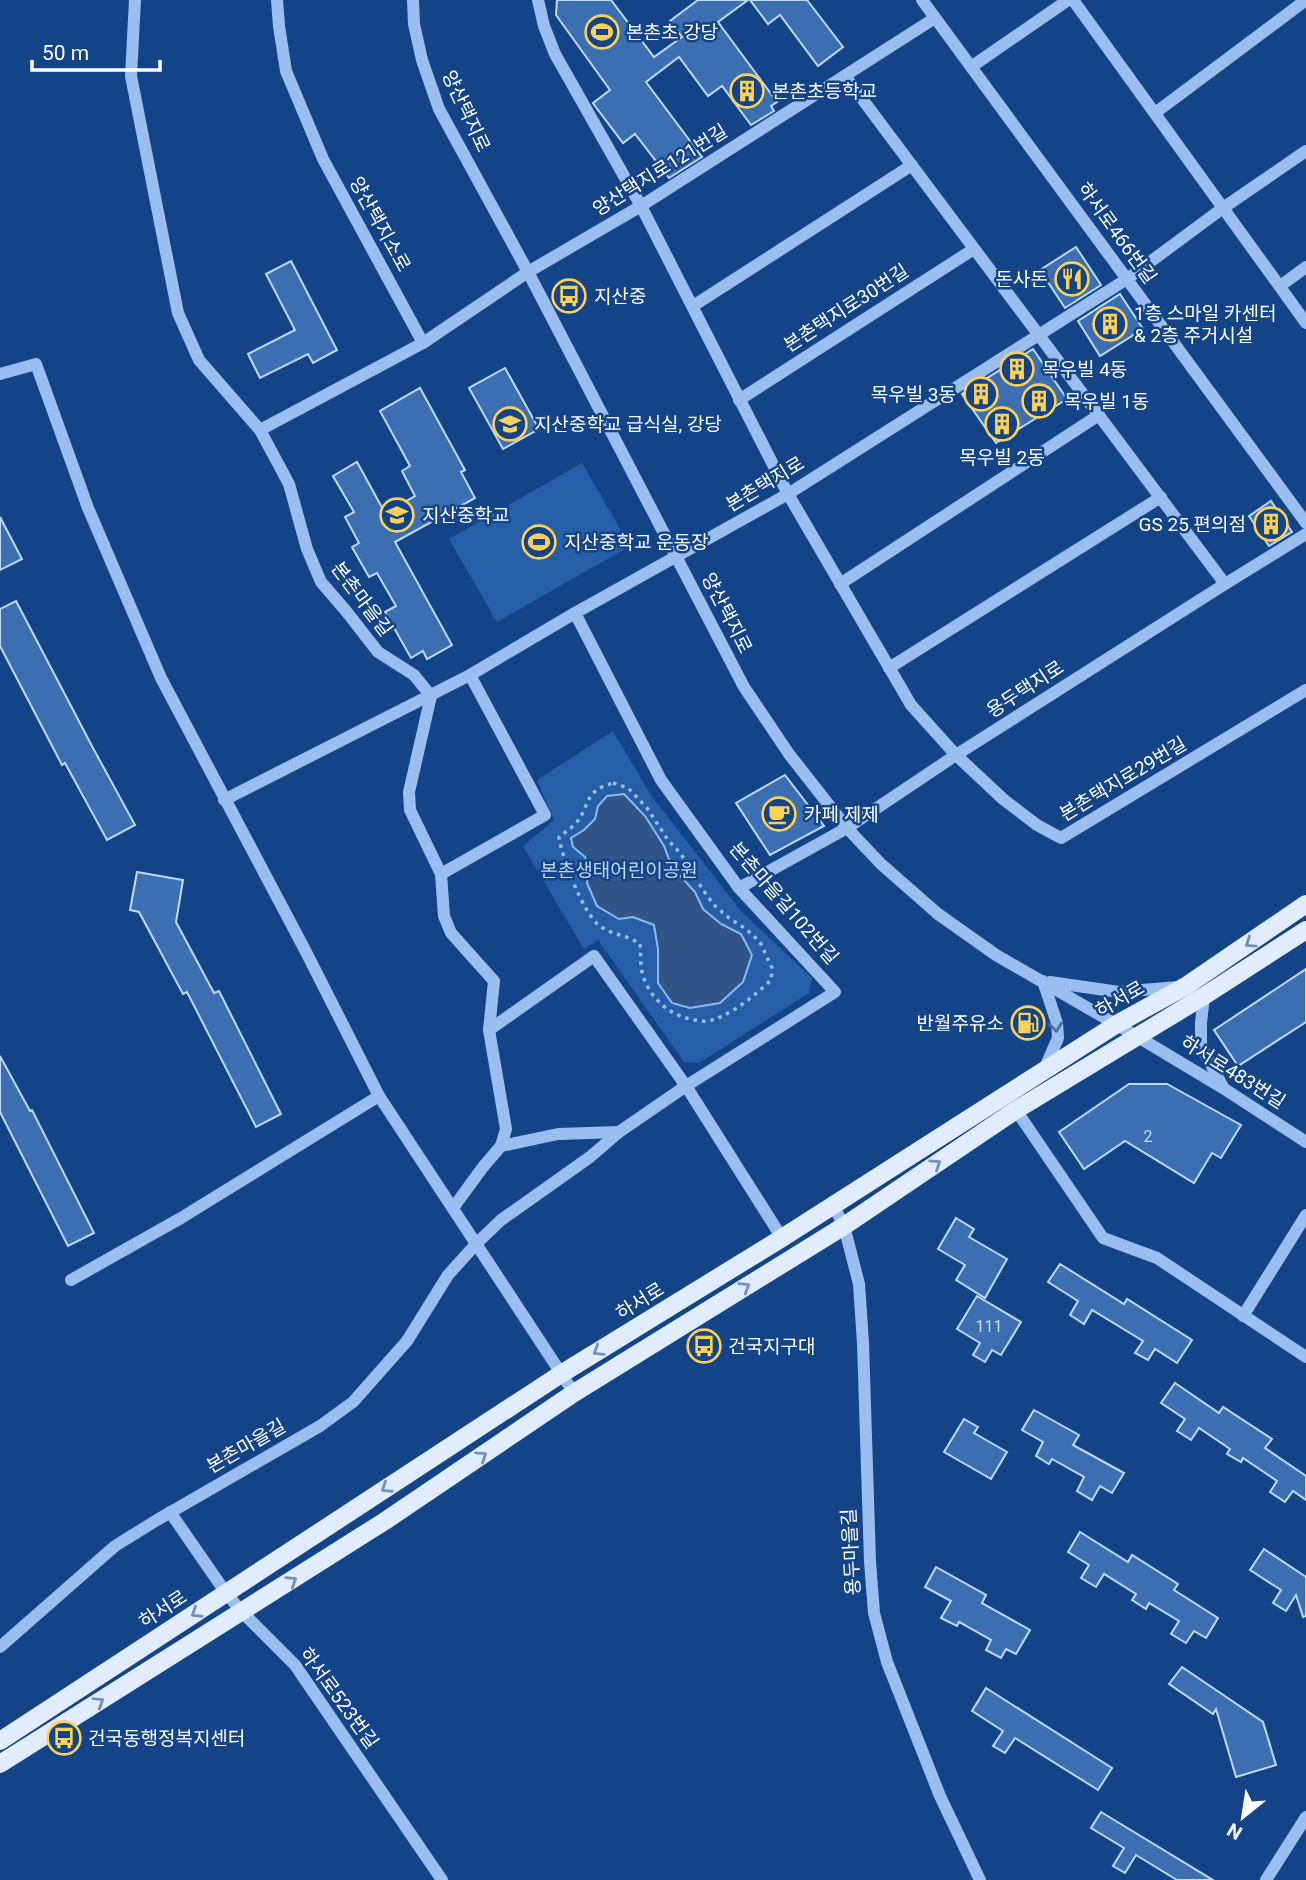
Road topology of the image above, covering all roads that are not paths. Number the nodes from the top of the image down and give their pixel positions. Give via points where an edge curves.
1 (135, 0) edge
2 (277, 0) edge
3 (413, 0) edge
4 (538, 0) edge
5 (922, 0) edge
6 (1070, 0) edge
7 (1306, 0) edge
8 (935, 18) junction
9 (971, 67) junction
10 (845, 76) junction
11 (1154, 113) junction
12 (1306, 151) edge
13 (912, 165) junction
14 (641, 206) junction
15 (1223, 208) junction
16 (974, 249) junction
17 (1306, 267) edge
18 (528, 272) junction
19 (1127, 279) junction
20 (1280, 286) junction
21 (693, 306) junction
22 (1306, 323) edge
23 (1039, 335) junction
24 (423, 343) junction
25 (0, 374) edge
26 (739, 400) junction
27 (1098, 415) junction
28 (260, 430) junction
29 (788, 494) junction
30 (1161, 498) junction
31 (1306, 523) edge
32 (1306, 534) edge
33 (677, 557) junction
34 (840, 584) junction
35 (1225, 584) junction
36 (575, 613) junction
37 (889, 668) junction
38 (470, 675) junction
39 (1306, 690) edge
40 (431, 695) junction
41 (956, 755) junction
42 (224, 800) junction
43 (847, 828) junction
44 (441, 874) junction
45 (739, 888) junction
46 (1306, 904) edge
47 (1306, 930) edge
48 (1042, 981) junction
49 (1186, 986) junction
50 (1204, 996) junction
51 (1117, 1024) junction
52 (489, 1030) junction
53 (1138, 1037) junction
54 (1043, 1072) junction
55 (686, 1086) junction
56 (1223, 1088) junction
57 (379, 1096) junction
58 (1016, 1110) junction
59 (619, 1132) junction
60 (1306, 1142) edge
61 (501, 1146) junction
62 (833, 1205) junction
63 (453, 1208) junction
64 (1306, 1215) edge
65 (844, 1226) junction
66 (782, 1238) junction
67 (476, 1244) junction
68 (71, 1280) dead end
69 (1243, 1316) junction
70 (1306, 1357) edge
71 (561, 1374) junction
72 (573, 1393) junction
73 (170, 1512) junction
74 (226, 1593) junction
75 (242, 1612) junction
76 (0, 1647) edge
77 (0, 1741) edge
78 (0, 1765) edge
79 (1306, 1817) edge
80 (442, 1880) edge
81 (980, 1880) edge
82 (1266, 1880) edge

1 - 28 street, 본촌마을길 via 131,76 178,313 198,360
2 - 24 street, 양산택지소로 via 286,71 323,159
3 - 18 street, 양산택지로 via 422,60 439,109
4 - 14 street via 555,54
5 - 8 street, 하서로466번길
6 - 9 street
6 - 11 street
7 - 11 street
8 - 9 street, 하서로466번길
8 - 10 street, 양산택지로121번길
9 - 19 street, 하서로466번길
10 - 13 street
10 - 14 street, 양산택지로121번길
11 - 15 street
12 - 15 street, 본촌택지로
13 - 16 street
13 - 21 street
14 - 18 street, 양산택지로121번길
14 - 21 street
15 - 19 street, 본촌택지로
15 - 20 street
16 - 23 street
16 - 26 street, 본촌택지로30번길
17 - 20 street
18 - 24 street
18 - 33 street, 양산택지로
19 - 23 street, 본촌택지로
19 - 31 street, 하서로466번길
20 - 22 street
21 - 26 street
23 - 27 street
23 - 29 street, 본촌택지로
24 - 28 street
25 - 42 street via 36,364 88,508 161,678
26 - 29 street
27 - 30 street
27 - 34 street
28 - 40 street, 본촌마을길 via 289,484 321,582 378,652 414,675
29 - 33 street, 본촌택지로
29 - 34 street, 본촌택지로29번길
30 - 35 street
30 - 37 street
32 - 35 street, 용두택지로
33 - 36 street, 본촌택지로
33 - 43 street, 양산택지로 via 744,687
34 - 37 street, 본촌택지로29번길
35 - 41 street, 용두택지로
36 - 38 street, 본촌택지로
36 - 45 street, 본촌마을길102번길 via 661,780
37 - 41 street, 본촌택지로29번길 via 911,705
38 - 40 street, 본촌택지로
38 - 44 street via 545,814
39 - 41 street, 본촌택지로29번길 via 1061,838 1003,799
40 - 42 street, 본촌택지로
40 - 44 street via 409,792 410,810
41 - 43 street, 용두택지로
42 - 57 street
43 - 45 street, 용두택지로
43 - 48 street, 양산택지로 via 938,914
44 - 52 street via 444,916 452,933 494,981
45 - 55 street, 본촌마을길102번길 via 835,992
46 -> 49 main road, 하서로
47 - 50 main road
48 - 49 street via 1119,992
48 - 51 street, 양산택지로
48 -> 54 street via 1058,1038
49 - 51 main road, 하서로
50 - 53 main road
50 - 56 street via 1201,1046
51 - 53 street, 양산택지로
51 - 54 main road, 하서로
52 - 55 street via 594,956
52 - 61 street via 506,1129
53 - 56 street, 하서로483번길
53 - 58 main road
54 - 62 main road, 하서로
55 - 59 street, 본촌마을길102번길
55 - 66 street
56 - 60 street, 하서로483번길
57 - 63 street
57 - 68 street
65 -> 58 main road
58 - 69 street via 1103,1238 1157,1258
59 - 61 street via 558,1134
59 - 67 street, 본촌마을길102번길
61 - 63 street
62 - 65 street, 용두마을길
62 - 66 main road, 하서로
63 - 67 street
64 - 69 street
72 -> 65 main road
65 - 81 street, 용두마을길 via 859,1284 874,1613 887,1662 940,1796
66 -> 71 main road, 하서로
67 - 71 street
67 - 73 street, 본촌마을길 via 448,1275 407,1341 353,1402 320,1426
69 - 70 street
71 - 72 street
71 -> 74 main road, 하서로
75 -> 72 main road
73 - 74 street, 하서로523번길
73 - 76 street, 본촌마을길 via 116,1546
74 - 75 street, 하서로523번길
74 -> 77 main road, 하서로
78 -> 75 main road
75 - 80 street, 하서로523번길 via 295,1665
79 - 82 street

